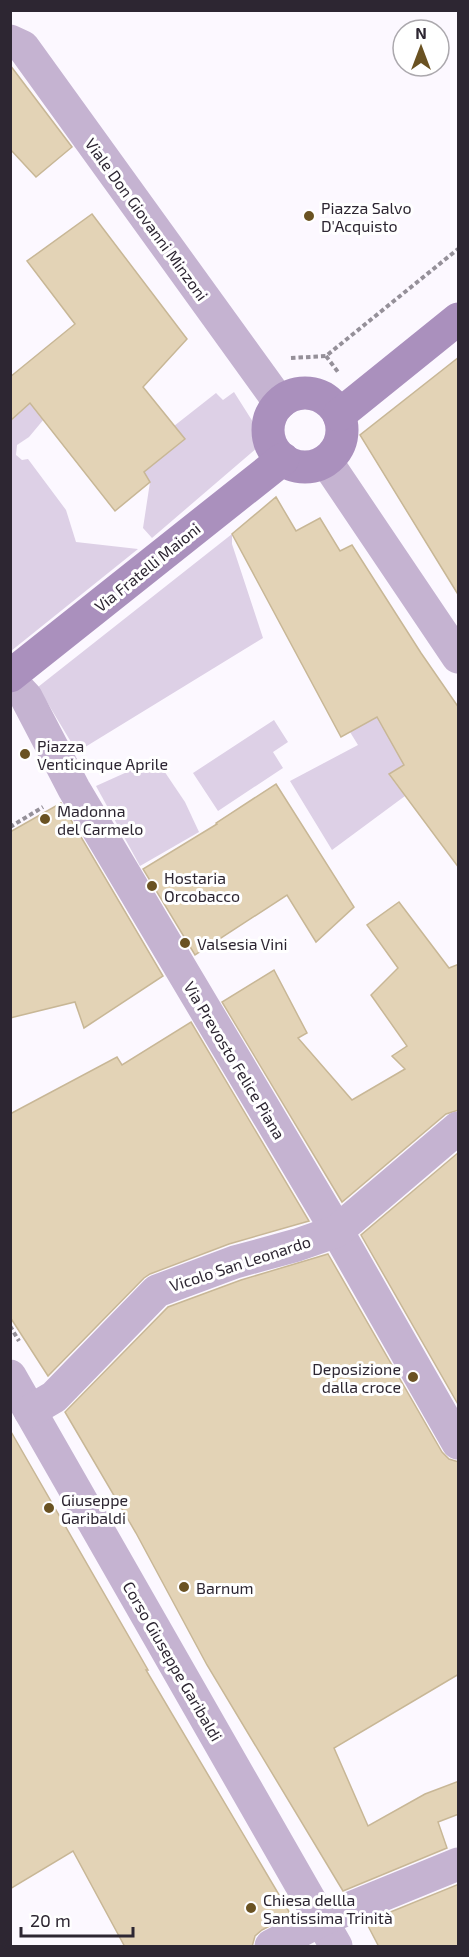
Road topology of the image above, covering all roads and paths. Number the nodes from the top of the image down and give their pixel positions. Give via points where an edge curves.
1 (10, 41) edge
2 (459, 249) edge
3 (459, 319) edge
4 (286, 358) dead end
5 (280, 404) junction
6 (339, 415) junction
7 (283, 459) junction
8 (326, 461) junction
9 (459, 657) edge
10 (10, 678) edge
11 (459, 1128) edge
12 (337, 1231) junction
13 (10, 1376) edge
14 (30, 1411) junction
15 (459, 1443) edge
16 (459, 1864) edge
17 (329, 1933) edge
18 (271, 1947) edge

1 - 5 street, Viale Don Giovanni Minzoni via 24,47
2 - 4 path via 326,356
3 - 6 main road
5 - 6 main road via 301,393 313,394 333,405
5 - 7 main road via 269,425 269,438
6 - 8 main road via 342,435
7 - 8 main road via 304,467
7 - 10 main road, Via Fratelli Maioni
8 - 9 street
10 - 12 street, Via Prevosto Felice Piana via 26,697 74,789
11 - 12 street, Vicolo San Leonardo
12 - 14 street, Vicolo San Leonardo via 157,1291 54,1396
12 - 15 street, Via Prevosto Felice Piana
13 - 14 street, Corso Giuseppe Garibaldi
14 - 17 street, Corso Giuseppe Garibaldi
16 - 17 street
17 - 18 street

